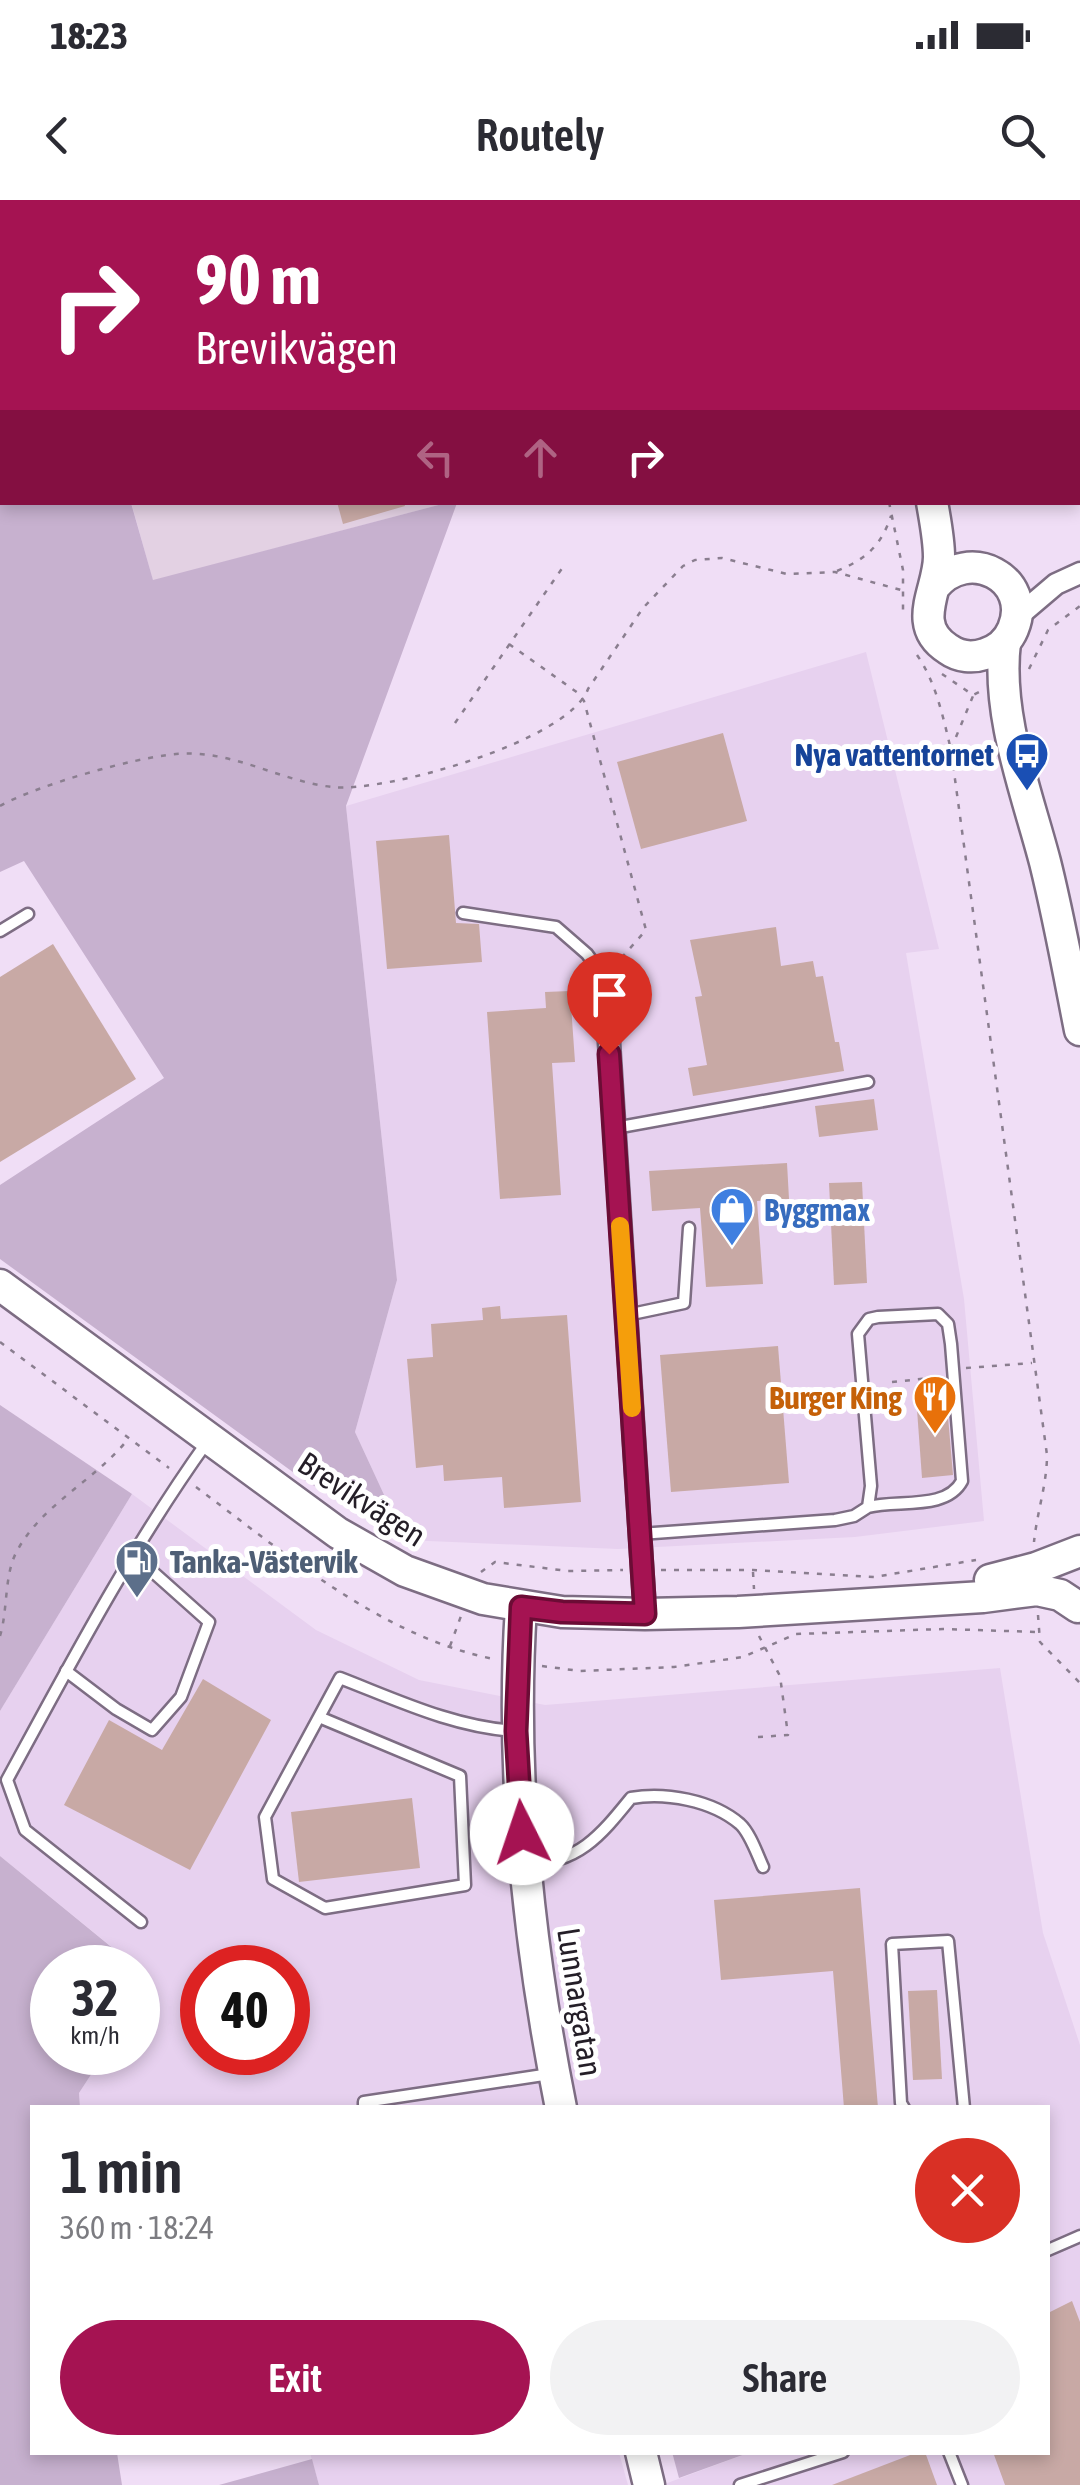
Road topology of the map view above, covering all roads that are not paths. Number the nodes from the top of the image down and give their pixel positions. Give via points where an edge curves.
1 (932, 505) edge
2 (944, 505) edge
3 (992, 572) junction
4 (1079, 578) edge
5 (1056, 584) junction
6 (934, 587) junction
7 (1011, 630) junction
8 (956, 654) junction
9 (1019, 765) junction
10 (463, 913) dead end
11 (28, 914) dead end
12 (0, 931) edge
13 (604, 979) joint
14 (1080, 1030) edge
15 (868, 1082) dead end
16 (614, 1128) junction
17 (690, 1228) dead end
18 (0, 1285) edge
19 (626, 1316) junction
20 (210, 1437) junction
21 (868, 1508) junction
22 (640, 1534) junction
23 (1080, 1551) edge
24 (135, 1556) junction
25 (1080, 1570) edge
26 (1037, 1579) junction
27 (521, 1607) junction
28 (1079, 1609) edge
29 (645, 1614) junction
30 (66, 1671) junction
31 (319, 1716) junction
32 (516, 1731) junction
33 (525, 1864) junction
34 (763, 1867) dead end
35 (140, 1922) dead end
36 (554, 2073) junction
37 (364, 2105) edge
38 (560, 2105) edge
39 (902, 2105) edge
40 (964, 2105) edge
41 (1080, 2236) edge
42 (1050, 2249) edge
43 (642, 2455) edge
44 (833, 2455) edge
45 (950, 2455) edge
46 (648, 2485) edge
47 (740, 2485) edge
48 (962, 2485) edge

1 - 6 street via 939,560
2 - 3 street via 968,551
3 - 5 street
3 - 6 street via 961,568
3 - 7 street via 1014,595
4 - 5 street
5 - 7 street
6 - 8 street via 928,621
7 - 8 street via 982,655
7 - 9 street via 1004,684
8 - 9 street via 988,689
9 - 14 street
10 - 13 lane via 556,927 588,954
11 - 12 lane
13 - 16 street
15 - 16 lane
16 - 19 street
17 - 19 lane via 684,1303
18 - 20 street, Brevikvägen
19 - 22 street
20 - 24 lane
20 - 27 street, Brevikvägen via 363,1550 468,1594
21 - 21 lane via 943,1499 962,1481 951,1344 948,1324 938,1314 869,1319 858,1334
21 - 22 lane via 836,1520
22 - 29 street
23 - 26 street, Brevikvägen
24 - 30 lane
24 - 30 lane via 209,1622 181,1697 152,1730
25 - 28 street
26 - 28 street
26 - 29 street, Brevikvägen via 924,1598
27 - 29 street, Brevikvägen
27 - 32 street, Lunnargatan
30 - 35 lane via 7,1780 26,1830
31 - 31 lane via 265,1817 273,1879 324,1908 465,1884 460,1776
31 - 32 lane via 340,1678 438,1716
32 - 33 street, Lunnargatan
33 - 34 lane via 584,1848 631,1798 670,1795 742,1825
33 - 36 street, Lunnargatan
36 - 37 lane
36 - 38 street, Lunnargatan
39 - 40 lane via 892,1944 948,1940
41 - 42 lane
43 - 46 street
44 - 47 lane
45 - 48 lane

